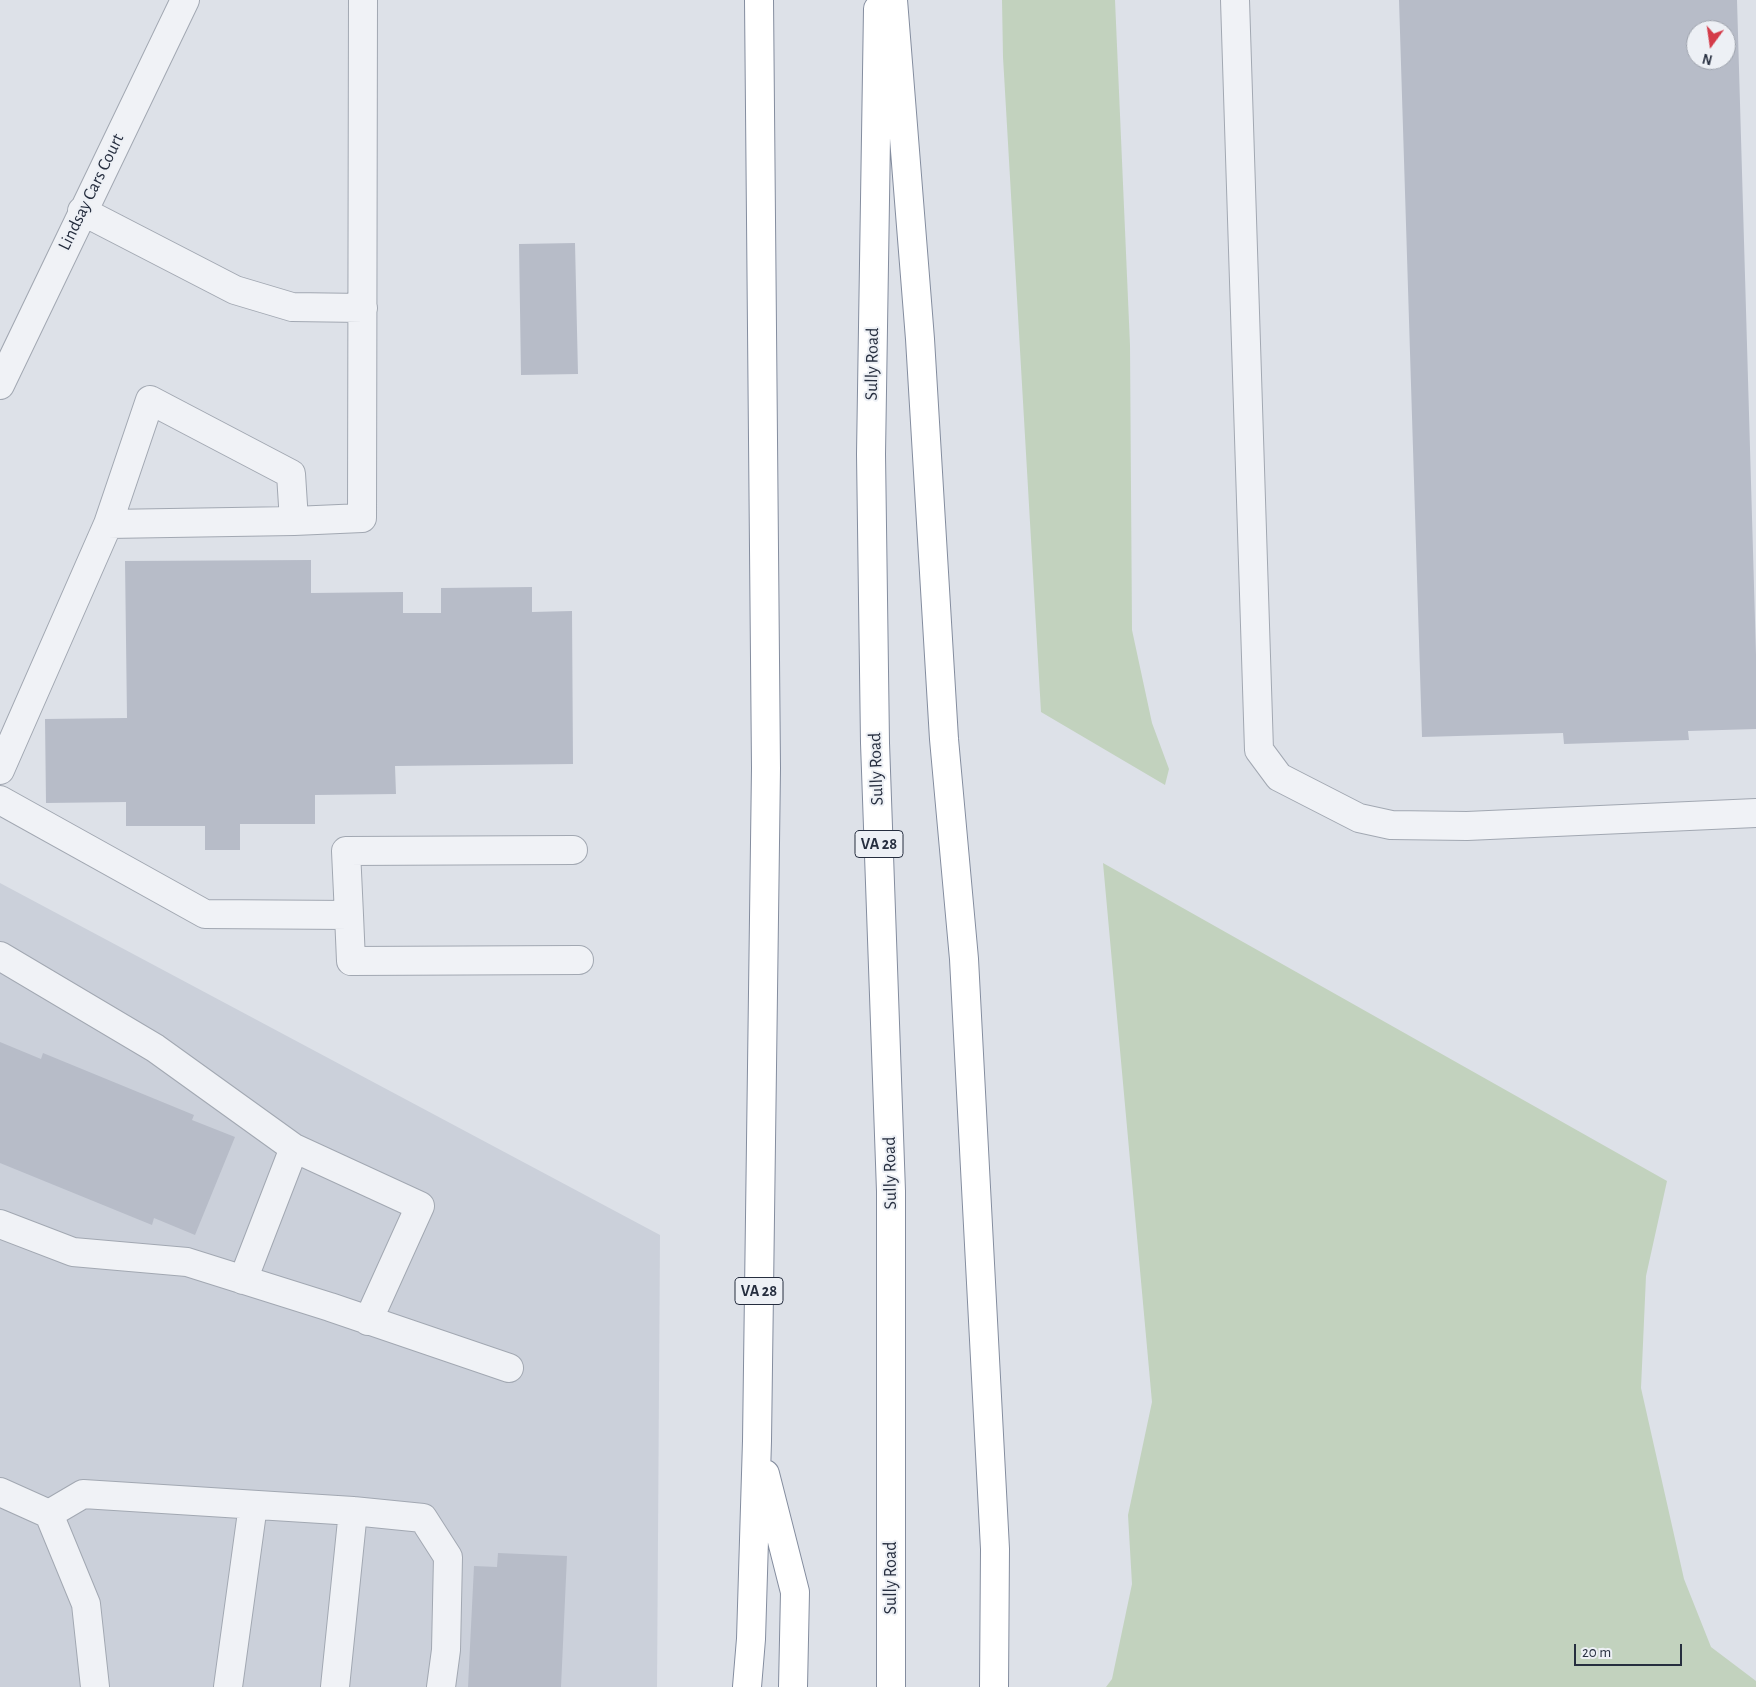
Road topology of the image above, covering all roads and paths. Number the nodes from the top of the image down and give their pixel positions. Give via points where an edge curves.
1 (184, 0) edge
2 (363, 0) edge
3 (759, 0) edge
4 (878, 0) edge
5 (893, 0) edge
6 (1236, 0) edge
7 (82, 211) junction
8 (363, 308) junction
9 (0, 385) edge
10 (294, 521) junction
11 (108, 524) junction
12 (0, 770) edge
13 (0, 800) edge
14 (1756, 813) edge
15 (574, 850) dead end
16 (349, 915) junction
17 (0, 956) edge
18 (579, 960) dead end
19 (294, 1148) junction
20 (0, 1224) edge
21 (243, 1280) junction
22 (368, 1320) junction
23 (509, 1368) dead end
24 (757, 1441) junction
25 (0, 1492) edge
26 (253, 1505) junction
27 (353, 1510) junction
28 (49, 1514) junction
29 (95, 1687) edge
30 (228, 1687) edge
31 (335, 1687) edge
32 (441, 1687) edge
33 (747, 1687) edge
34 (793, 1687) edge
35 (891, 1687) edge
36 (994, 1687) edge

1 - 7 street, Lindsay Cars Court
2 - 8 street
3 - 24 highway, VA 28 via 766,768
4 - 35 highway, Sully Road / VA 28 via 871,454 875,744 891,1191
5 - 36 highway via 920,339 944,739 964,959 995,1549
6 - 14 street via 1260,750 1279,777 1359,818 1391,825 1467,826
7 - 8 street via 242,292 292,307
7 - 9 street, Lindsay Cars Court
8 - 10 street via 362,518
10 - 11 street
10 - 11 street via 291,474 150,400
11 - 12 street
13 - 16 street via 205,914
15 - 16 street via 346,851
16 - 18 street via 351,961
17 - 19 street via 155,1048
19 - 21 street
19 - 22 street via 420,1206
20 - 21 street via 74,1252 187,1262
21 - 22 street
22 - 23 street
24 - 33 highway, VA 28
24 - 34 highway via 795,1592
25 - 28 street
26 - 27 street
26 - 28 street via 83,1494
26 - 30 street
27 - 31 street
27 - 32 street via 423,1518 448,1558 446,1650
28 - 29 street via 86,1604

